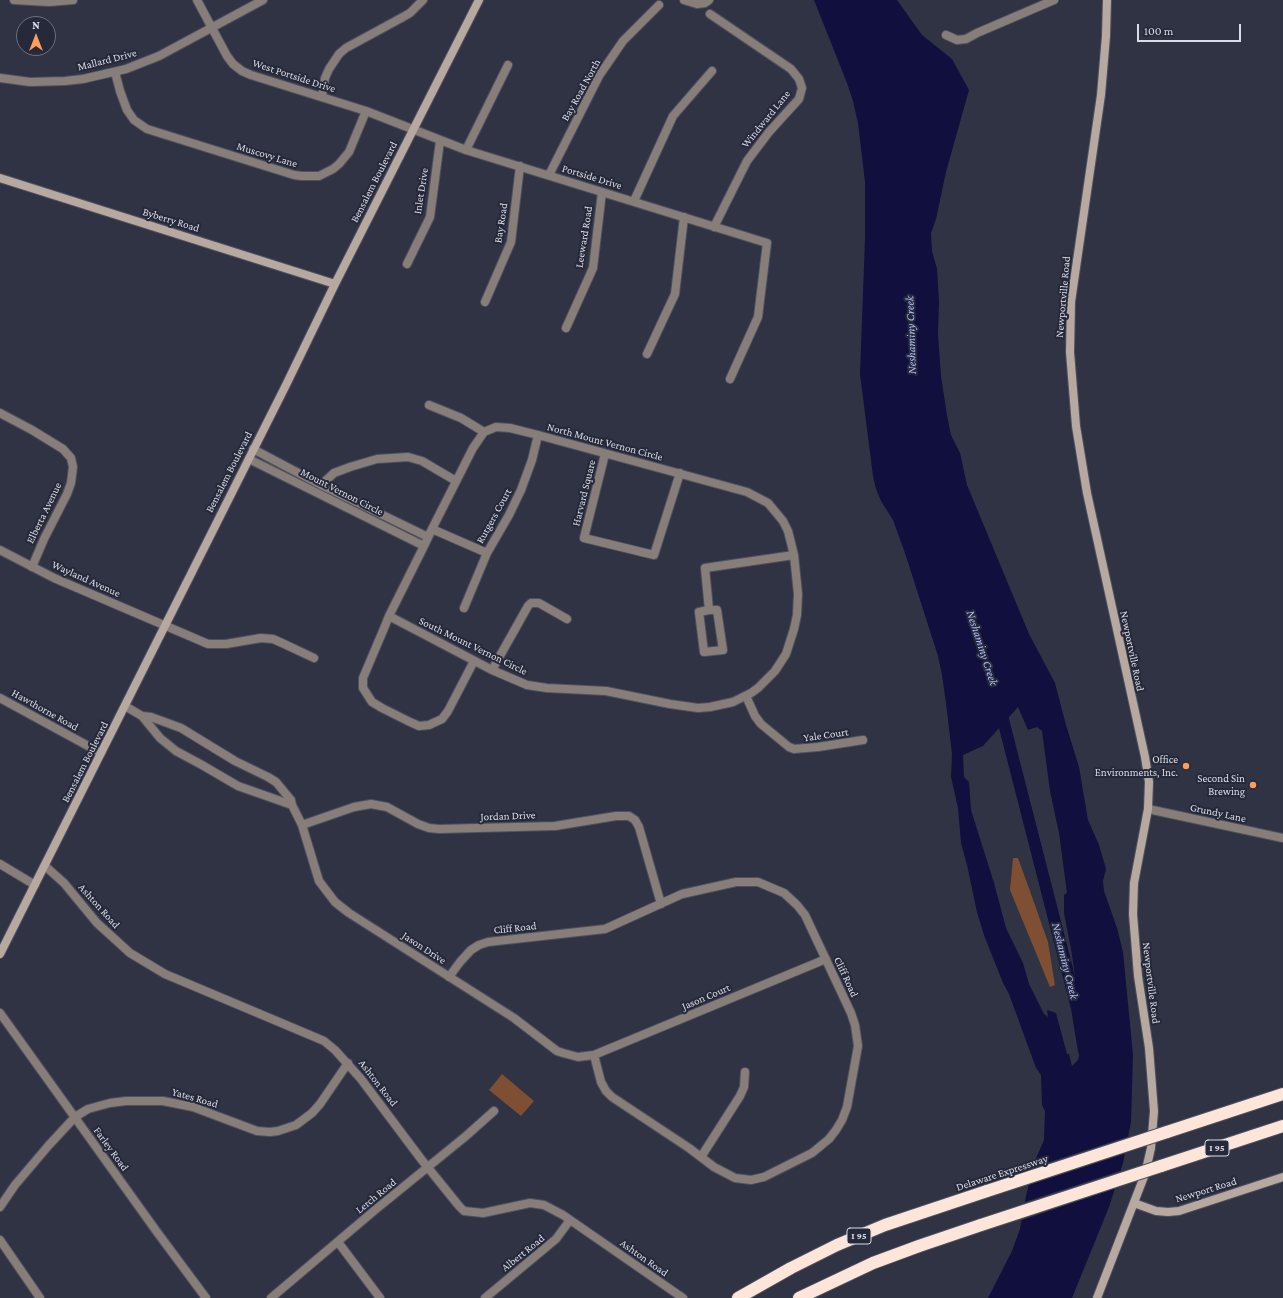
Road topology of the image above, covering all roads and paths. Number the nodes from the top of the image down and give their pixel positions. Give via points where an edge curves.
1 (14, 0) edge
2 (73, 0) edge
3 (197, 0) edge
4 (263, 0) edge
5 (423, 0) edge
6 (479, 0) edge
7 (684, 0) edge
8 (709, 0) edge
9 (1054, 0) edge
10 (1107, 0) edge
11 (1045, 2) edge
12 (659, 5) dead end
13 (710, 14) dead end
14 (212, 28) junction
15 (946, 35) dead end
16 (508, 65) dead end
17 (712, 71) dead end
18 (115, 72) junction
19 (0, 78) edge
20 (322, 96) junction
21 (366, 111) junction
22 (413, 130) junction
23 (440, 141) junction
24 (466, 150) junction
25 (520, 166) junction
26 (549, 175) junction
27 (0, 178) edge
28 (602, 192) junction
29 (634, 202) junction
30 (684, 217) junction
31 (714, 227) junction
32 (406, 264) dead end
33 (335, 284) junction
34 (485, 302) dead end
35 (566, 328) dead end
36 (647, 354) dead end
37 (730, 379) dead end
38 (429, 405) dead end
39 (0, 413) edge
40 (484, 432) junction
41 (538, 435) junction
42 (253, 449) junction
43 (605, 454) junction
44 (249, 459) junction
45 (680, 473) junction
46 (456, 481) junction
47 (321, 485) junction
48 (432, 529) junction
49 (428, 537) junction
50 (424, 546) junction
51 (0, 550) edge
52 (487, 553) junction
53 (794, 555) junction
54 (32, 567) junction
55 (464, 608) dead end
56 (710, 610) junction
57 (390, 616) junction
58 (567, 619) dead end
59 (165, 626) junction
60 (314, 658) dead end
61 (474, 660) junction
62 (492, 670) junction
63 (746, 696) junction
64 (0, 698) edge
65 (125, 706) junction
66 (142, 716) junction
67 (863, 740) dead end
68 (101, 753) junction
69 (292, 806) junction
70 (1148, 809) junction
71 (302, 825) junction
72 (1283, 838) edge
73 (0, 864) edge
74 (45, 866) junction
75 (35, 885) junction
76 (661, 904) junction
77 (0, 954) edge
78 (826, 959) junction
79 (449, 977) junction
80 (0, 1013) edge
81 (594, 1055) junction
82 (348, 1063) junction
83 (745, 1072) dead end
84 (1283, 1094) edge
85 (494, 1111) dead end
86 (75, 1117) junction
87 (1283, 1126) edge
88 (701, 1157) junction
89 (429, 1167) junction
90 (1283, 1177) edge
91 (1134, 1203) junction
92 (0, 1207) edge
93 (570, 1220) junction
94 (0, 1240) edge
95 (338, 1242) junction
96 (40, 1298) edge
97 (206, 1298) edge
98 (271, 1298) edge
99 (380, 1298) edge
100 (485, 1298) edge
101 (683, 1298) edge
102 (738, 1298) edge
103 (799, 1298) edge
104 (1097, 1298) edge

1 - 2 street
3 - 14 street
4 - 14 street, Mallard Drive
5 - 20 street via 410,13 346,48 329,69
6 - 22 main road, Bensalem Boulevard
7 - 8 street via 697,4
9 - 11 street
10 - 70 main road, Newportville Road via 1101,95 1071,302 1071,377 1087,493 1148,773
11 - 15 street via 966,39 957,40
12 - 26 street, Bay Road North via 623,41 599,76
13 - 31 street, Windward Lane via 791,69 802,88 799,99 746,161
14 - 18 street, Mallard Drive via 154,58
14 - 20 street, West Portside Drive via 227,56 242,71
16 - 24 street
17 - 29 street via 673,116
18 - 19 street, Mallard Drive via 83,79 47,82
18 - 21 street, Muscovy Lane via 127,110 134,120 147,129 298,176 319,176 339,164 349,152
20 - 21 street, West Portside Drive
21 - 22 street
22 - 23 street, Portside Drive
22 - 33 main road, Bensalem Boulevard
23 - 24 street, Portside Drive
23 - 32 street, Inlet Drive via 430,217
24 - 25 street, Portside Drive
25 - 26 street, Portside Drive
25 - 34 street, Bay Road via 511,242
26 - 28 street, Portside Drive
27 - 33 main road, Byberry Road
28 - 29 street, Portside Drive
28 - 35 street, Leeward Road via 593,268
29 - 30 street, Portside Drive
30 - 31 street, Portside Drive
30 - 36 street via 674,294
31 - 37 street, Portside Drive via 767,243 758,317
33 - 42 main road, Bensalem Boulevard
38 - 40 street via 461,418
39 - 54 street, Elberta Avenue via 63,449 71,458 73,467 67,494
40 - 41 street, North Mount Vernon Circle via 502,426
40 - 46 street
41 - 43 street, North Mount Vernon Circle
41 - 52 street, Rutgers Court via 521,490
42 - 44 main road, Bensalem Boulevard
42 - 47 street, Mount Vernon Circle
43 - 45 street, North Mount Vernon Circle
43 - 45 street, Harvard Square via 584,538 654,555
44 - 50 street, Mount Vernon Circle
44 - 59 main road, Bensalem Boulevard
45 - 53 street, North Mount Vernon Circle via 747,492 768,503 783,521
46 - 47 street via 422,461 408,458 377,459 350,467 334,473
46 - 48 street
47 - 49 street, Mount Vernon Circle
48 - 49 street
48 - 52 street, Rutgers Court
49 - 50 street
50 - 57 street
51 - 54 street, Wayland Avenue
52 - 55 street
53 - 56 street via 705,568
53 - 63 street, South Mount Vernon Circle via 798,594 797,616 786,654 775,671
54 - 59 street, Wayland Avenue
56 - 56 street via 700,612 704,652 722,650 717,610
57 - 61 street, South Mount Vernon Circle
57 - 61 street via 363,678 363,688 368,698 382,708 420,726 436,723 448,711
58 - 62 street via 539,603 531,603
59 - 60 street, Wayland Avenue via 214,645 255,638 273,639
59 - 65 main road, Bensalem Boulevard
61 - 62 street, South Mount Vernon Circle
62 - 63 street, South Mount Vernon Circle via 527,685 606,691 698,708 726,704
63 - 67 street, Yale Court via 760,724 794,749
64 - 68 street, Hawthorne Road
65 - 66 street, Jason Drive
65 - 68 main road, Bensalem Boulevard
66 - 69 street, Jason Drive via 160,738 176,752 238,786
66 - 69 street, Jason Drive via 181,728 235,761 268,777 285,792
68 - 74 main road, Bensalem Boulevard
69 - 71 street, Jason Drive
70 - 72 street, Grundy Lane
70 - 91 main road, Newportville Road via 1134,883 1133,914 1154,1111 1149,1156
71 - 76 street, Jordan Drive via 354,807 371,804 387,807 418,824 439,829 555,826 629,816 635,820 638,827
71 - 79 street, Jason Drive via 319,881 335,902
73 - 75 street
74 - 75 main road, Bensalem Boulevard
74 - 82 street, Ashton Road via 130,953 188,984 324,1041
75 - 77 main road, Bensalem Boulevard
76 - 78 street, Cliff Road via 682,894 722,884 758,882 784,893 797,904
76 - 79 street, Cliff Road via 605,930 499,940 479,945 465,955
78 - 81 street, Jason Court
78 - 88 street, Cliff Road via 851,1014 858,1046 847,1106 839,1125 829,1139 812,1153 756,1179 735,1178
79 - 81 street, Jason Drive via 514,1018 563,1054 578,1057
80 - 86 street, Farley Road
81 - 88 street, Cliff Road via 601,1082 608,1094
82 - 86 street, Yates Road via 312,1113 296,1125 278,1131 257,1131 193,1107 163,1101 110,1103 88,1109
82 - 89 street, Ashton Road
83 - 88 street via 744,1087 740,1096
84 - 102 highway, Delaware Expressway / I 95, bridge via 897,1221 837,1245
85 - 89 street, Lerch Road
86 - 92 street, Yates Road via 15,1184
86 - 97 street, Farley Road
87 - 103 highway, I 95, bridge via 919,1246 873,1263
89 - 93 street, Ashton Road via 458,1206 468,1212 483,1213 539,1203
89 - 95 street, Lerch Road
90 - 91 main road, Newport Road via 1179,1211 1156,1210
91 - 104 main road, Newportville Road
93 - 100 street, Albert Road via 556,1239
93 - 101 street, Ashton Road
94 - 96 street
95 - 98 street, Lerch Road
95 - 99 street

